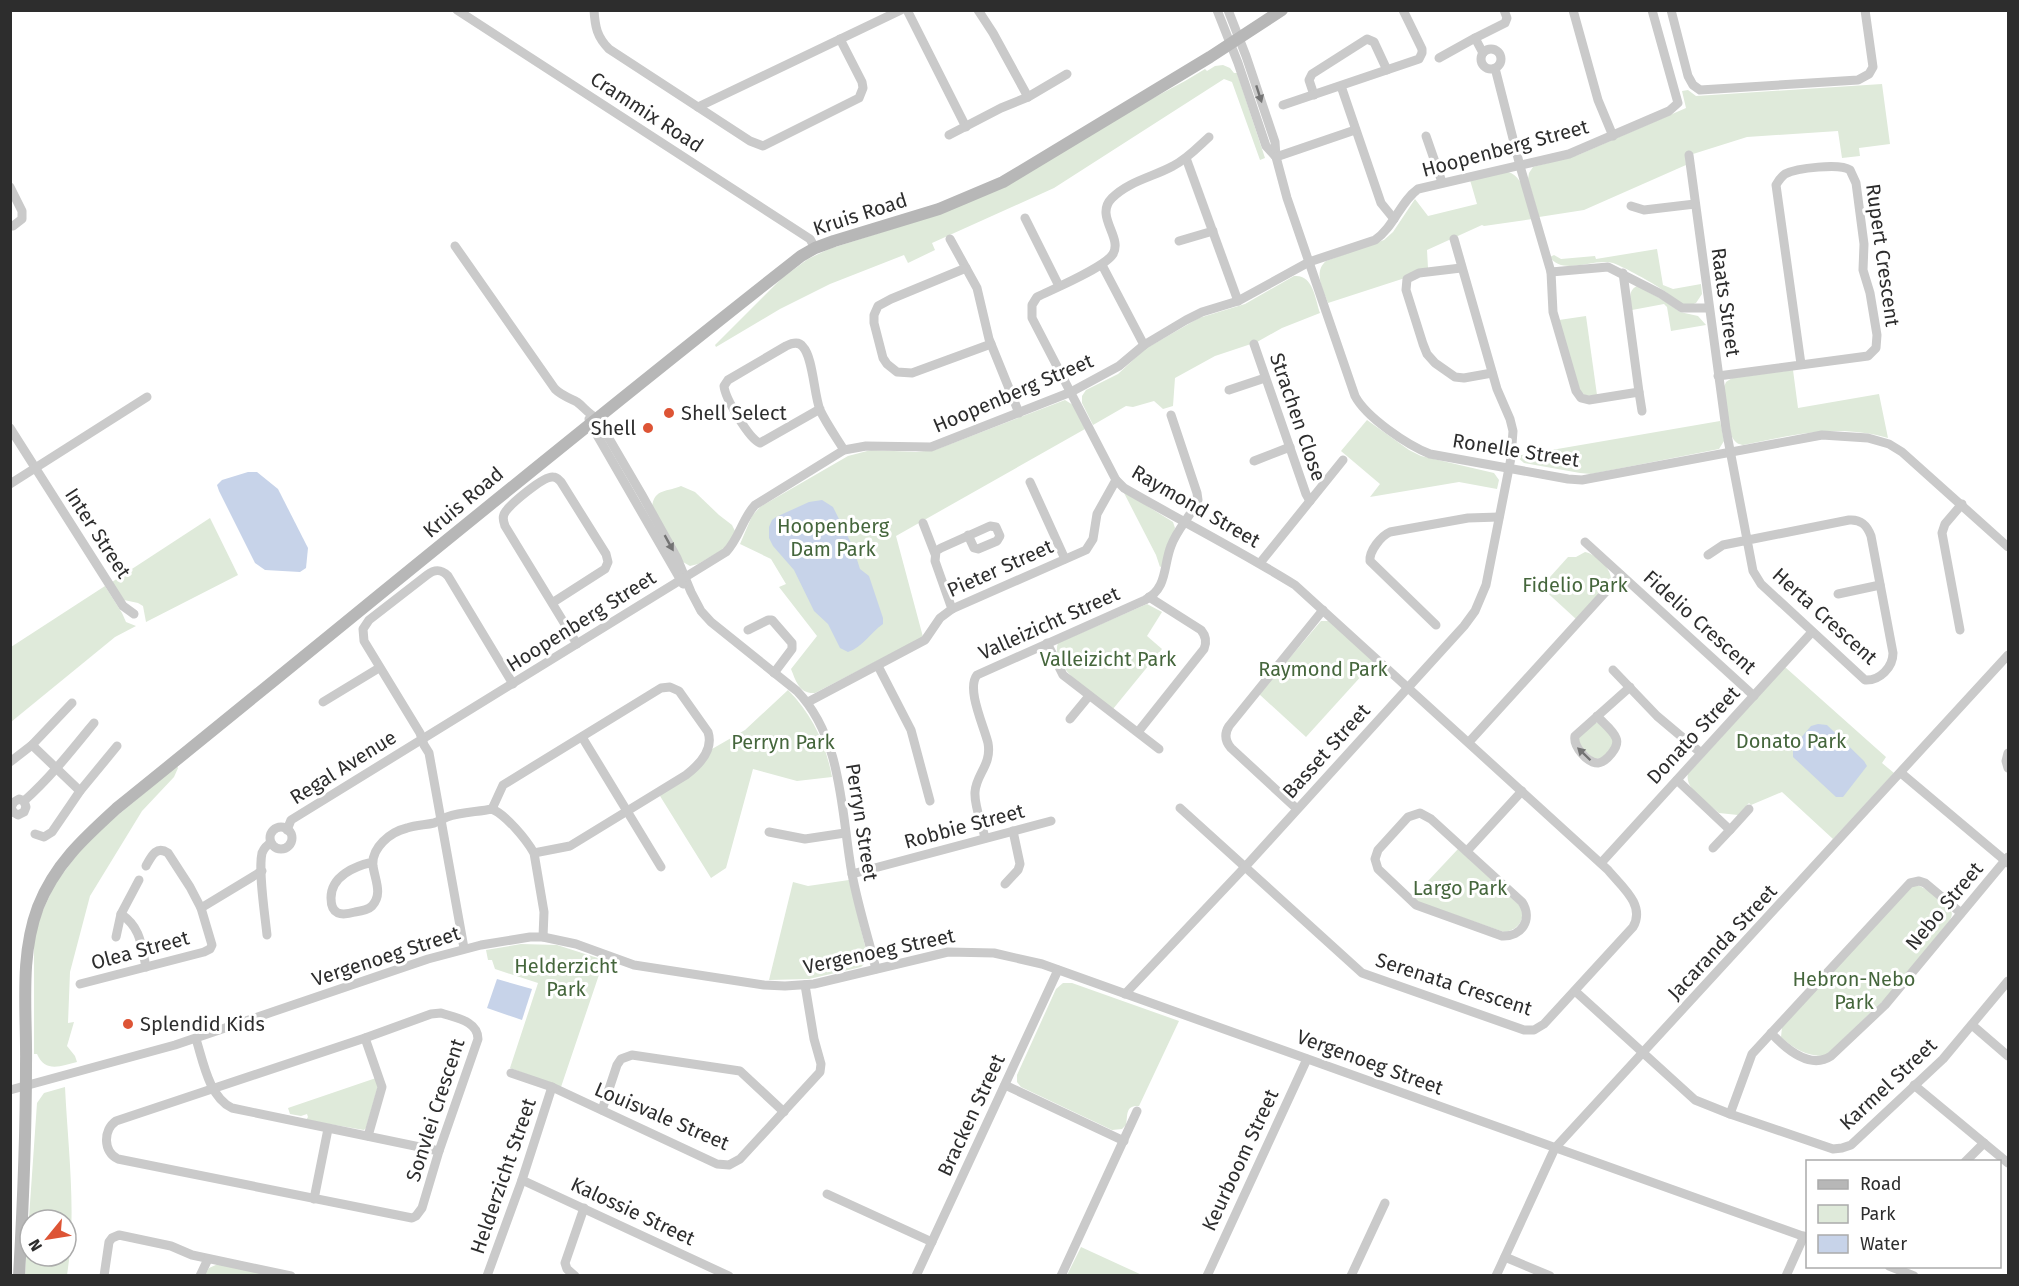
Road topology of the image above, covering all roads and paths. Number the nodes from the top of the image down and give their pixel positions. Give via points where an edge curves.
1 (457, 10) edge
2 (594, 10) edge
3 (901, 10) edge
4 (906, 10) edge
5 (978, 10) edge
6 (1217, 10) edge
7 (1228, 10) edge
8 (1282, 10) edge
9 (1403, 10) edge
10 (1504, 10) edge
11 (1573, 10) edge
12 (1652, 10) edge
13 (1671, 10) edge
14 (1865, 10) edge
15 (1475, 38) junction
16 (840, 39) junction
17 (1235, 42) junction
18 (1484, 53) junction
19 (1439, 58) dead end
20 (1496, 68) junction
21 (1387, 70) junction
22 (1067, 74) dead end
23 (1341, 86) junction
24 (1314, 95) junction
25 (1028, 97) junction
26 (1283, 105) dead end
27 (698, 107) junction
28 (966, 127) junction
29 (1355, 130) junction
30 (949, 135) dead end
31 (1426, 136) dead end
32 (1613, 136) junction
33 (1209, 137) dead end
34 (1689, 155) dead end
35 (1276, 157) junction
36 (1186, 158) junction
37 (1520, 166) junction
38 (1442, 182) junction
39 (10, 187) edge
40 (1695, 204) junction
41 (1631, 206) dead end
42 (1025, 218) dead end
43 (1394, 219) junction
44 (13, 225) dead end
45 (1213, 231) junction
46 (950, 238) dead end
47 (1454, 239) dead end
48 (1179, 241) dead end
49 (455, 246) dead end
50 (815, 248) junction
51 (1309, 262) junction
52 (1102, 265) junction
53 (1461, 267) junction
54 (966, 268) junction
55 (1551, 272) junction
56 (1623, 273) junction
57 (1059, 286) junction
58 (1238, 301) junction
59 (1709, 308) junction
60 (991, 344) junction
61 (1254, 344) dead end
62 (1144, 345) junction
63 (1800, 364) junction
64 (1492, 373) junction
65 (1718, 376) junction
66 (1265, 378) junction
67 (1229, 390) dead end
68 (1071, 392) junction
69 (1639, 392) junction
70 (147, 397) dead end
71 (820, 409) junction
72 (1642, 411) dead end
73 (1019, 413) junction
74 (1171, 415) dead end
75 (592, 418) junction
76 (10, 428) edge
77 (1290, 447) junction
78 (844, 450) junction
79 (1732, 452) junction
80 (1343, 460) dead end
81 (1254, 461) dead end
82 (36, 468) junction
83 (1508, 468) junction
84 (1116, 480) junction
85 (1030, 482) dead end
86 (10, 484) edge
87 (1310, 501) junction
88 (1962, 504) junction
89 (1499, 517) junction
90 (923, 523) dead end
91 (1184, 523) junction
92 (968, 535) dead end
93 (1748, 540) junction
94 (1585, 542) dead end
95 (2008, 547) edge
96 (935, 554) junction
97 (1708, 555) dead end
98 (1065, 559) junction
99 (1260, 563) junction
100 (1622, 575) junction
101 (683, 579) junction
102 (1880, 585) junction
103 (1838, 594) dead end
104 (1149, 597) junction
105 (552, 603) junction
106 (952, 609) junction
107 (1323, 610) junction
108 (134, 614) dead end
109 (1436, 625) dead end
110 (748, 630) dead end
111 (1960, 630) dead end
112 (1812, 632) junction
113 (1047, 643) junction
114 (577, 644) junction
115 (2008, 655) edge
116 (878, 666) junction
117 (379, 668) junction
118 (1613, 670) dead end
119 (774, 673) junction
120 (513, 684) junction
121 (1408, 687) junction
122 (1630, 687) junction
123 (1089, 696) junction
124 (1754, 696) junction
125 (323, 702) dead end
126 (808, 702) junction
127 (72, 703) dead end
128 (1597, 716) junction
129 (1070, 718) dead end
130 (94, 723) dead end
131 (1138, 732) junction
132 (582, 737) junction
133 (422, 738) junction
134 (1469, 742) junction
135 (32, 745) junction
136 (117, 746) dead end
137 (1159, 749) dead end
138 (1701, 753) junction
139 (2008, 753) edge
140 (10, 762) edge
141 (2008, 768) edge
142 (57, 769) junction
143 (1901, 773) junction
144 (1677, 780) junction
145 (80, 791) junction
146 (1522, 791) junction
147 (930, 801) dead end
148 (1180, 808) dead end
149 (492, 809) junction
150 (1297, 809) junction
151 (1749, 809) dead end
152 (627, 811) junction
153 (12, 813) edge
154 (441, 820) junction
155 (1051, 821) dead end
156 (287, 830) junction
157 (1730, 830) junction
158 (1013, 831) junction
159 (769, 832) dead end
160 (845, 833) junction
161 (35, 834) dead end
162 (985, 838) junction
163 (271, 843) junction
164 (1713, 848) dead end
165 (1467, 851) junction
166 (534, 853) junction
167 (2008, 860) edge
168 (373, 862) junction
169 (1601, 863) junction
170 (146, 866) dead end
171 (661, 867) dead end
172 (1245, 867) junction
173 (262, 871) junction
174 (852, 874) junction
175 (139, 880) dead end
176 (1005, 884) dead end
177 (201, 908) junction
178 (1961, 913) junction
179 (121, 914) junction
180 (267, 935) dead end
181 (116, 937) dead end
182 (543, 937) junction
183 (464, 948) junction
184 (146, 967) junction
185 (876, 969) junction
186 (1058, 970) junction
187 (2008, 981) edge
188 (80, 984) dead end
189 (805, 985) junction
190 (1575, 991) junction
191 (1125, 994) junction
192 (1972, 1025) junction
193 (1771, 1033) junction
194 (365, 1038) junction
195 (196, 1039) junction
196 (1643, 1054) junction
197 (2008, 1056) edge
198 (1307, 1059) junction
199 (511, 1073) dead end
200 (1005, 1085) junction
201 (1914, 1085) junction
202 (26, 1086) junction
203 (552, 1087) junction
204 (213, 1088) junction
205 (10, 1090) edge
206 (602, 1110) junction
207 (1137, 1111) dead end
208 (784, 1112) junction
209 (1730, 1114) junction
210 (328, 1129) junction
211 (368, 1136) junction
212 (1124, 1141) junction
213 (1984, 1143) junction
214 (1555, 1148) junction
215 (439, 1151) junction
216 (1966, 1160) edge
217 (2008, 1163) edge
218 (522, 1180) junction
219 (827, 1194) dead end
220 (314, 1198) junction
221 (1385, 1203) dead end
222 (584, 1208) junction
223 (1806, 1237) edge
224 (932, 1242) junction
225 (1505, 1257) junction
226 (208, 1258) junction
227 (1895, 1268) edge
228 (19, 1275) edge
229 (104, 1275) edge
230 (200, 1275) edge
231 (291, 1275) edge
232 (487, 1275) edge
233 (575, 1275) edge
234 (729, 1275) edge
235 (916, 1275) edge
236 (1062, 1275) edge
237 (1207, 1275) edge
238 (1351, 1275) edge
239 (1496, 1275) edge
240 (1550, 1275) edge
241 (1786, 1275) edge
242 (1914, 1275) edge

1 - 50 street, Crammix Road via 810,238
2 - 27 street via 594,26 609,49
3 - 16 street
4 - 28 street
5 - 25 street
6 - 17 street, Ronelle Street
7 - 17 street, Ronelle Street
8 - 17 street, Kruis Road
9 - 21 street via 1422,53 1416,60
10 - 15 street via 1505,23
11 - 32 street via 1598,100
12 - 32 street, Hoopenberg Street via 1678,102 1669,111
13 - 14 street via 1688,76 1700,90 1864,78 1873,68
15 - 18 street
15 - 19 street
16 - 27 street
16 - 27 street via 862,82 859,99 771,143 764,146 750,141
17 - 35 street, Ronelle Street via 1266,146
17 - 50 street, Kruis Road via 980,193
18 - 20 street via 1483,65
18 - 20 street via 1498,53
20 - 37 street
21 - 23 street
21 - 24 street via 1373,41 1367,39 1311,74
22 - 25 street
23 - 24 street
23 - 29 street
24 - 26 street
25 - 28 street
28 - 30 street
29 - 35 street
29 - 43 street via 1381,203
31 - 38 street
32 - 37 street, Hoopenberg Street via 1581,150
33 - 36 street
34 - 40 street, Raats Street
35 - 51 street, Ronelle Street
36 - 45 street
36 - 52 street via 1132,183 1109,201 1106,212 1115,246 1112,256
37 - 38 street, Hoopenberg Street
37 - 55 street
38 - 43 street, Hoopenberg Street via 1414,192
39 - 44 street via 22,214 22,219
40 - 41 street via 1644,210
40 - 59 street, Raats Street
42 - 57 street
43 - 51 street, Hoopenberg Street via 1376,240
45 - 48 street
45 - 58 street
46 - 54 street
47 - 53 street, Basset Street
49 - 75 street via 555,389 578,403
50 - 75 street, Kruis Road
51 - 58 street, Hoopenberg Street
51 - 83 street, Ronelle Street via 1355,396 1364,410 1424,452
52 - 57 street
52 - 62 street
53 - 64 street, Basset Street
53 - 64 street via 1414,274 1407,279 1406,290 1427,354 1435,363 1455,377
54 - 60 street via 980,299
54 - 60 street via 878,306 874,323 883,358 897,372 912,373
55 - 56 street via 1603,267
55 - 69 street via 1553,312 1577,394 1589,400
56 - 59 street via 1682,308
56 - 69 street
57 - 68 street, Raymond Street via 1037,297 1032,305 1032,318
58 - 62 street, Hoopenberg Street via 1202,312
59 - 65 street, Raats Street
60 - 73 street
61 - 66 street, Strachen Close
62 - 68 street, Hoopenberg Street via 1119,366
63 - 63 street, Rupert Crescent via 1868,356 1876,348 1877,335 1863,270 1864,244 1856,183 1850,170 1840,166 1787,173 1776,185
63 - 65 street, Rupert Crescent
64 - 83 street, Basset Street via 1513,431
65 - 79 street, Raats Street
66 - 67 street
66 - 77 street, Strachen Close
68 - 73 street, Hoopenberg Street
68 - 84 street, Raymond Street
69 - 72 street
70 - 82 street
71 - 71 street via 807,355 799,344 786,346 732,377 724,386 752,438 760,443
71 - 78 street
73 - 78 street, Hoopenberg Street via 931,447 866,446
74 - 91 street, Valleizicht Street via 1198,496
75 - 101 street, Perryn Street
75 - 202 street, Kruis Road via 445,543 117,808 76,846 38,908 31,935 25,964
76 - 82 street, Inter Street
77 - 81 street
77 - 87 street, Strachen Close
78 - 101 street, Hoopenberg Street via 755,505 726,552
79 - 83 street, Ronelle Street via 1582,480
79 - 88 street, Ronelle Street via 1822,435 1871,439 1902,452
79 - 93 street, Herta Crescent
80 - 87 street
82 - 86 street
82 - 108 street, Inter Street via 123,606
83 - 89 street, Basset Street
84 - 91 street, Raymond Street
84 - 98 street, Pieter Street via 1096,514 1090,545
85 - 98 street
87 - 99 street
88 - 95 street, Ronelle Street
88 - 111 street via 1942,533
89 - 109 street via 1468,518 1390,532 1369,556
89 - 121 street, Basset Street via 1486,585 1475,611
90 - 96 street
91 - 99 street, Raymond Street
91 - 104 street, Valleizicht Street via 1170,546 1163,582
92 - 96 street
93 - 97 street via 1720,547
93 - 102 street, Herta Crescent via 1855,519 1869,530
93 - 112 street, Herta Crescent via 1758,580
94 - 100 street, Fidelio Crescent
96 - 106 street
98 - 106 street, Pieter Street
99 - 107 street, Raymond Street via 1295,585
100 - 124 street, Fidelio Crescent
100 - 134 street, Fidelio Crescent
101 - 114 street, Hoopenberg Street
101 - 119 street, Perryn Street via 705,617
102 - 103 street
102 - 112 street, Herta Crescent via 1893,659 1879,677 1870,680 1860,676
104 - 113 street, Valleizicht Street
104 - 131 street via 1201,630 1206,642 1204,650
105 - 105 street via 503,520 506,511 540,482 556,477 608,562 605,568
105 - 114 street
106 - 116 street, Pieter Street via 940,618 925,640
107 - 121 street, Raymond Street
107 - 150 street via 1226,733 1231,748
110 - 119 street via 772,620 792,643 792,649
112 - 124 street, Donato Street
113 - 123 street via 1063,675
113 - 162 street, Valleizicht Street via 977,675 973,682 989,750 975,795
114 - 120 street, Hoopenberg Street
115 - 143 street, Jacaranda Street
116 - 126 street, Pieter Street
116 - 147 street via 912,730
117 - 120 street via 362,635 365,624 427,574 440,571 448,576
117 - 125 street
117 - 133 street
118 - 122 street
119 - 126 street, Perryn Street
120 - 133 street, Hoopenberg Street
121 - 134 street, Serenata Crescent
121 - 150 street, Basset Street
122 - 128 street
122 - 138 street
123 - 129 street
123 - 131 street
124 - 138 street, Donato Street
126 - 160 street, Perryn Street via 832,750
127 - 135 street
128 -> 128 street via 1617,742 1615,749 1598,763 1576,747 1574,739
130 - 142 street
131 - 137 street
132 - 149 street via 503,785
132 - 152 street
132 - 152 street via 666,687 679,691 708,732 708,750 692,771
133 - 154 street via 429,753
133 - 156 street, Regal Avenue via 291,820
134 - 146 street, Serenata Crescent
135 - 140 street
135 - 142 street
136 - 145 street
138 - 144 street, Donato Street
139 - 141 street
142 - 145 street
142 - 153 street via 24,801 24,812
143 - 167 street
143 - 196 street, Jacaranda Street
144 - 157 street
144 - 169 street, Donato Street
145 - 161 street via 52,832 44,837
146 - 165 street
146 - 169 street, Serenata Crescent
148 - 172 street, Serenata Crescent
149 - 154 street
149 - 166 street via 500,812
150 - 172 street, Basset Street
151 - 157 street
152 - 166 street via 570,846
152 - 171 street
154 - 168 street via 392,835 378,847
154 - 183 street
155 - 158 street, Robbie Street
156 - 163 street, Regal Avenue via 275,830
156 - 163 street, Regal Avenue via 292,838 287,847 280,849
157 - 164 street
158 - 162 street, Robbie Street
158 - 176 street via 1020,867
159 - 160 street via 805,839
160 - 174 street, Perryn Street
162 - 174 street, Robbie Street
163 - 173 street via 262,852
165 - 165 street via 1524,906 1526,919 1517,933 1502,936 1424,909 1375,863 1378,850 1408,817 1416,814 1428,816
166 - 182 street via 544,912
167 - 178 street, Nebo Street
168 - 168 street via 378,891 374,903 368,909 336,913 331,898 335,882 358,866
169 - 190 street, Serenata Crescent via 1633,900 1637,917 1633,927
170 - 177 street via 158,850 168,853
172 - 190 street, Serenata Crescent via 1367,975 1529,1030 1545,1024
172 - 191 street, Basset Street
173 - 177 street, Olea Street
173 - 180 street
174 - 185 street, Perryn Street
175 - 179 street
177 - 184 street, Olea Street via 210,949
178 - 193 street, Nebo Street via 1885,1005 1828,1059 1812,1060 1791,1052
178 - 193 street via 1925,883 1910,883
179 - 181 street
179 - 184 street via 134,924
182 - 183 street, Vergenoeg Street
182 - 189 street, Vergenoeg Street via 643,966 764,985
183 - 195 street, Vergenoeg Street
184 - 188 street, Olea Street
185 - 186 street, Vergenoeg Street via 963,951 994,953
185 - 189 street, Vergenoeg Street
186 - 191 street, Vergenoeg Street
186 - 200 street, Bracken Street
187 - 192 street, Karmel Street
189 - 208 street, Louisvale Street via 821,1068
190 - 196 street, Karmel Street
191 - 198 street, Vergenoeg Street
192 - 197 street
192 - 201 street, Karmel Street
193 - 209 street via 1750,1057
194 - 204 street, Sonvlei Crescent
194 - 211 street via 382,1087
194 - 215 street, Sonvlei Crescent via 439,1012 476,1028 478,1044
195 - 202 street, Vergenoeg Street
195 - 204 street
196 - 209 street, Karmel Street via 1690,1096
196 - 214 street, Jacaranda Street
198 - 214 street, Vergenoeg Street
198 - 237 street, Keurboom Street
199 - 203 street, Louisvale Street
200 - 212 street
200 - 224 street, Bracken Street
201 - 209 street, Karmel Street via 1854,1142 1838,1149 1828,1149
201 - 213 street
202 - 205 street, Vergenoeg Street
202 - 228 street, Kruis Road
203 - 206 street, Louisvale Street
203 - 218 street, Helderzicht Street
204 - 210 street via 224,1104 232,1108
204 - 220 street, Sonvlei Crescent via 111,1124 106,1137 110,1154 118,1159
206 - 208 street, Louisvale Street via 725,1165 740,1159
206 - 208 street via 617,1065 632,1055 740,1071
207 - 212 street
210 - 211 street
210 - 220 street
211 - 215 street
212 - 236 street
213 - 216 street
213 - 217 street
214 - 223 street, Vergenoeg Street
214 - 225 street, Jacaranda Street
215 - 220 street, Sonvlei Crescent via 422,1208 412,1218
218 - 222 street, Kalossie Street
218 - 232 street, Helderzicht Street
219 - 224 street
221 - 238 street
222 - 233 street via 565,1263
222 - 234 street, Kalossie Street
223 - 241 street
224 - 235 street, Bracken Street
225 - 239 street, Jacaranda Street
225 - 240 street
226 - 229 street via 119,1235 109,1242
226 - 230 street
226 - 231 street
227 - 242 street

